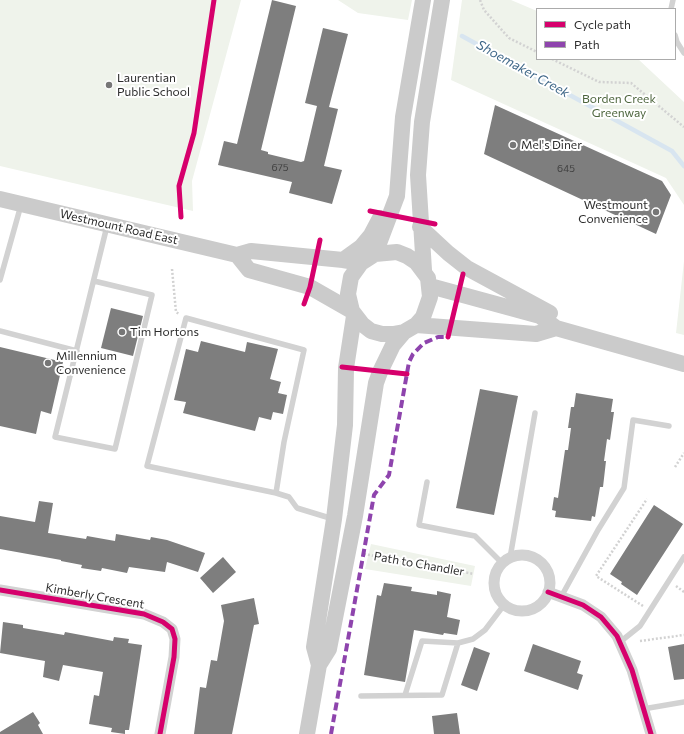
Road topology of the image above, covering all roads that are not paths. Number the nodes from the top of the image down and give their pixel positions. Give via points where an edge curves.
1 (423, 0) edge
2 (442, 0) edge
3 (676, 38) edge
4 (684, 53) edge
5 (396, 196) junction
6 (0, 199) edge
7 (22, 204) junction
8 (108, 224) junction
9 (420, 227) junction
10 (375, 254) junction
11 (237, 255) junction
12 (343, 260) junction
13 (361, 263) junction
14 (424, 270) junction
15 (0, 280) edge
16 (94, 281) junction
17 (430, 286) junction
18 (353, 313) junction
19 (410, 328) junction
20 (556, 328) junction
21 (0, 331) edge
22 (577, 334) junction
23 (77, 351) junction
24 (684, 364) edge
25 (535, 413) dead end
26 (669, 426) dead end
27 (427, 482) dead end
28 (276, 493) junction
29 (334, 519) junction
30 (684, 557) edge
31 (506, 560) junction
32 (0, 590) edge
33 (548, 592) junction
34 (561, 597) junction
35 (504, 605) junction
36 (458, 642) junction
37 (620, 642) junction
38 (319, 665) junction
39 (405, 695) junction
40 (361, 696) dead end
41 (684, 702) edge
42 (643, 709) junction
43 (160, 734) edge
44 (307, 734) edge
45 (651, 734) edge

1 - 5 main road via 403,117
2 - 9 main road via 422,122 418,175
3 - 4 lane
5 - 10 main road
5 - 12 main road via 371,235 361,247
6 - 7 main road, Westmount Road East
7 - 8 main road, Westmount Road East
7 - 15 lane
8 - 11 main road, Westmount Road East
8 - 16 lane
9 - 14 main road
9 - 22 main road via 467,268 554,316
10 - 13 main road
10 - 14 main road via 402,254
11 - 12 main road via 250,251
11 - 18 main road via 249,270 310,287
12 - 13 main road
13 - 18 main road via 351,277 348,294
14 - 17 main road
16 - 23 lane
16 - 23 lane via 152,295 115,449 55,437
17 - 19 main road via 428,307 423,317
17 - 20 main road via 540,316
18 - 19 main road via 366,328 382,334 393,334
18 - 29 main road via 346,368 345,425
19 - 20 main road via 536,334
19 - 38 main road via 393,345 376,383 355,516 329,649
20 - 22 main road
21 - 23 lane
22 - 24 main road
25 - 31 lane
26 - 34 lane via 633,420 624,488
27 - 31 lane via 419,525 475,536
28 - 28 lane via 148,466 186,318 304,350
28 - 29 lane via 289,497 297,508
29 - 38 main road via 314,647
30 - 37 lane via 640,626
31 - 33 street via 525,555 534,558 544,566 550,583
31 - 35 street via 494,576 494,590
32 - 43 street, Kimberly Crescent via 144,614 172,629 175,639 174,657
33 - 34 street
33 - 35 street via 543,601 529,610 520,611
34 - 37 street via 583,605 601,617
35 - 36 lane via 486,630 473,639
36 - 39 lane via 442,695
36 - 39 lane via 422,640
37 - 42 street via 632,670
38 - 44 main road
39 - 40 lane
41 - 42 lane
42 - 45 street

